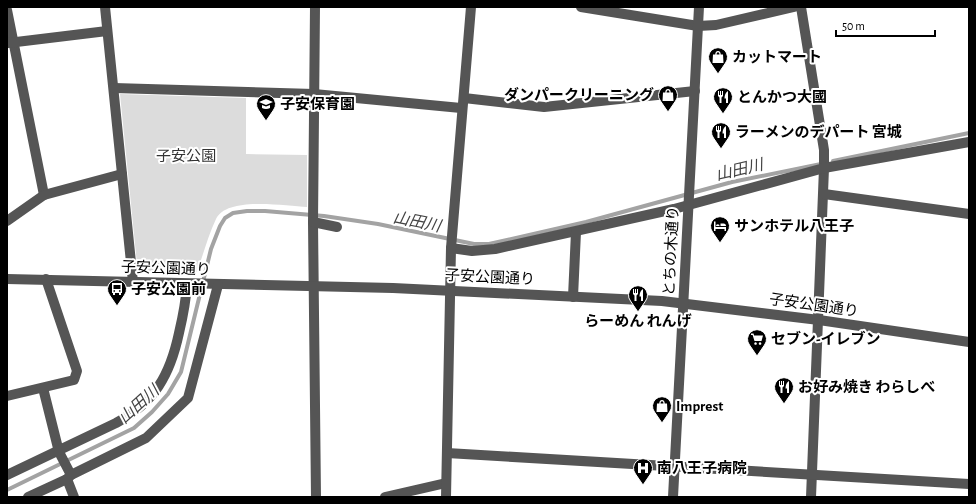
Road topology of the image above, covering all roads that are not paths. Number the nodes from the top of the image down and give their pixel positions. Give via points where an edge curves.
1 (105, 7) edge
2 (315, 7) edge
3 (471, 7) edge
4 (580, 7) edge
5 (699, 7) edge
6 (794, 7) edge
7 (801, 7) edge
8 (7, 10) edge
9 (698, 26) junction
10 (107, 32) junction
11 (10, 43) edge
12 (114, 88) junction
13 (695, 91) junction
14 (314, 94) junction
15 (462, 103) junction
16 (969, 142) edge
17 (824, 167) junction
18 (122, 174) junction
19 (824, 194) junction
20 (44, 195) junction
21 (689, 204) junction
22 (969, 214) edge
23 (7, 221) edge
24 (314, 222) junction
25 (337, 227) dead end
26 (576, 232) junction
27 (451, 246) junction
28 (7, 279) edge
29 (46, 280) junction
30 (133, 282) junction
31 (191, 284) junction
32 (215, 284) junction
33 (315, 285) junction
34 (450, 290) junction
35 (573, 297) junction
36 (683, 303) junction
37 (819, 320) junction
38 (969, 342) edge
39 (43, 388) junction
40 (7, 396) edge
41 (447, 453) junction
42 (60, 454) junction
43 (675, 466) junction
44 (7, 475) edge
45 (812, 475) junction
46 (69, 476) junction
47 (446, 483) junction
48 (969, 484) edge
49 (28, 497) edge
50 (74, 497) edge
51 (316, 497) edge
52 (385, 497) edge
53 (446, 497) edge
54 (673, 497) edge
55 (811, 497) edge

1 - 10 street
2 - 14 street
3 - 15 street
4 - 9 street
5 - 9 street, とちの木通り
6 - 9 street via 716,25
7 - 17 street
8 - 11 street
9 - 13 street, とちの木通り
10 - 11 street
10 - 12 street
11 - 20 street
12 - 14 street
12 - 18 street
13 - 15 street via 544,107
13 - 21 street, とちの木通り
14 - 15 street
14 - 24 street
15 - 27 street
16 - 17 street
17 - 19 street
17 - 21 street
18 - 20 street
18 - 30 street
19 - 22 street
19 - 37 street
20 - 23 street
21 - 26 street
21 - 36 street, とちの木通り
24 - 25 street
24 - 33 street
26 - 27 street via 495,249 472,251
26 - 35 street
27 - 34 street
28 - 29 street, 子安公園通り
29 - 30 street, 子安公園通り
29 - 39 street via 77,371 74,380
30 - 31 street, 子安公園通り
31 - 32 street, 子安公園通り
31 - 42 street via 168,373 156,391 129,416
32 - 33 street, 子安公園通り
32 - 46 street via 188,398 146,438
33 - 34 street, 子安公園通り
33 - 51 street
34 - 35 street, 子安公園通り
34 - 41 street
35 - 36 street, 子安公園通り
36 - 37 street, 子安公園通り
36 - 43 street, とちの木通り
37 - 38 street, 子安公園通り
37 - 45 street
39 - 40 street
39 - 42 street
41 - 43 street
41 - 47 street
42 - 44 street
42 - 46 street
43 - 45 street
43 - 54 street, とちの木通り
45 - 48 street
45 - 55 street
46 - 49 street
46 - 50 street
47 - 52 street
47 - 53 street

